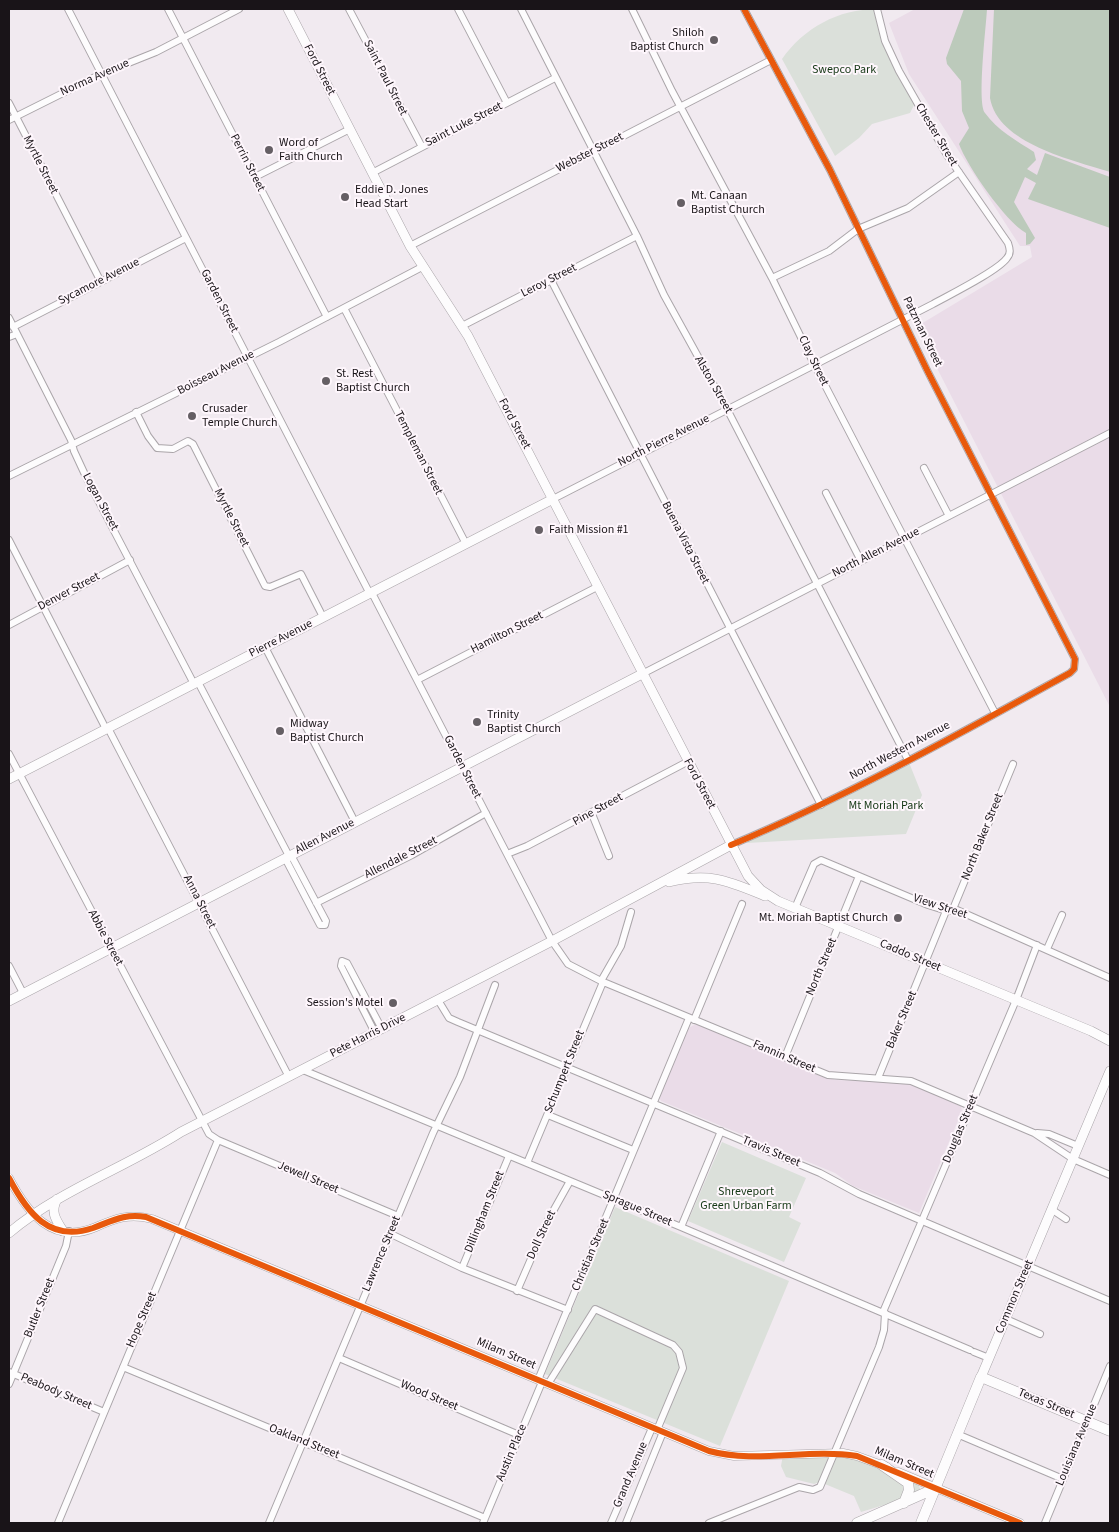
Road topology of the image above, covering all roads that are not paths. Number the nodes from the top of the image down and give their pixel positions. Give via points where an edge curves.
1 (68, 9) edge
2 (168, 9) edge
3 (239, 9) edge
4 (288, 9) edge
5 (350, 9) edge
6 (458, 9) edge
7 (521, 9) edge
8 (632, 9) edge
9 (744, 9) edge
10 (877, 9) edge
11 (183, 38) junction
12 (771, 60) junction
13 (101, 74) junction
14 (555, 78) junction
15 (9, 103) edge
16 (507, 103) junction
17 (681, 106) junction
18 (16, 116) junction
19 (9, 120) edge
20 (350, 129) junction
21 (422, 147) junction
22 (594, 151) junction
23 (959, 172) junction
24 (372, 173) junction
25 (255, 178) junction
26 (858, 229) junction
27 (637, 236) junction
28 (186, 238) junction
29 (410, 246) junction
30 (1010, 253) joint
31 (422, 267) junction
32 (772, 278) junction
33 (100, 280) junction
34 (551, 280) junction
35 (344, 308) junction
36 (327, 317) junction
37 (9, 318) edge
38 (903, 318) junction
39 (462, 326) junction
40 (13, 327) junction
41 (17, 334) junction
42 (9, 337) edge
43 (247, 357) junction
44 (814, 364) junction
45 (727, 409) junction
46 (136, 412) junction
47 (1110, 433) edge
48 (72, 444) junction
49 (640, 454) junction
50 (924, 468) dead end
51 (9, 476) edge
52 (826, 493) dead end
53 (992, 494) junction
54 (553, 499) junction
55 (949, 516) junction
56 (905, 538) junction
57 (9, 540) edge
58 (466, 544) junction
59 (130, 560) junction
60 (861, 561) junction
61 (818, 584) junction
62 (597, 587) junction
63 (371, 593) junction
64 (43, 606) junction
65 (323, 617) junction
66 (9, 625) edge
67 (730, 629) junction
68 (265, 647) junction
69 (1075, 667) joint
70 (642, 674) junction
71 (417, 680) junction
72 (196, 683) junction
73 (995, 713) junction
74 (107, 729) junction
75 (9, 754) edge
76 (908, 760) junction
77 (687, 762) junction
78 (1013, 764) dead end
79 (462, 767) junction
80 (20, 774) junction
81 (9, 779) edge
82 (821, 805) junction
83 (486, 813) junction
84 (592, 814) junction
85 (355, 822) junction
86 (731, 845) junction
87 (507, 854) junction
88 (288, 856) junction
89 (609, 856) dead end
90 (859, 876) junction
91 (657, 885) junction
92 (778, 901) junction
93 (199, 903) junction
94 (316, 903) junction
95 (742, 904) dead end
96 (795, 908) junction
97 (953, 909) junction
98 (946, 911) junction
99 (631, 912) dead end
100 (1062, 915) dead end
101 (840, 927) junction
102 (552, 941) junction
103 (1037, 945) junction
104 (110, 948) junction
105 (1047, 949) junction
106 (926, 963) junction
107 (9, 966) edge
108 (1110, 978) edge
109 (602, 981) junction
110 (495, 985) dead end
111 (23, 993) junction
112 (9, 1000) edge
113 (438, 1000) junction
114 (1016, 1000) junction
115 (692, 1019) junction
116 (478, 1030) junction
117 (378, 1031) junction
118 (1110, 1041) edge
119 (785, 1058) junction
120 (567, 1067) junction
121 (303, 1070) junction
122 (1110, 1070) edge
123 (289, 1077) junction
124 (878, 1078) junction
125 (654, 1103) junction
126 (971, 1106) junction
127 (548, 1115) junction
128 (203, 1122) junction
129 (437, 1126) junction
130 (721, 1131) junction
131 (1034, 1133) junction
132 (218, 1140) junction
133 (1078, 1146) junction
134 (633, 1150) junction
135 (509, 1156) junction
136 (1073, 1159) junction
137 (527, 1163) junction
138 (1110, 1175) edge
139 (9, 1178) edge
140 (570, 1181) junction
141 (57, 1199) junction
142 (614, 1199) junction
143 (1052, 1209) junction
144 (32, 1214) junction
145 (398, 1216) junction
146 (1066, 1219) dead end
147 (923, 1221) junction
148 (681, 1227) junction
149 (180, 1230) junction
150 (66, 1231) junction
151 (9, 1234) edge
152 (391, 1234) junction
153 (1028, 1266) junction
154 (462, 1268) junction
155 (517, 1291) junction
156 (1110, 1301) edge
157 (360, 1306) junction
158 (568, 1310) junction
159 (884, 1312) junction
160 (1006, 1318) junction
161 (1040, 1334) dead end
162 (339, 1358) junction
163 (989, 1358) junction
164 (1110, 1366) edge
165 (123, 1367) junction
166 (11, 1373) edge
167 (981, 1377) junction
168 (543, 1382) junction
169 (9, 1384) edge
170 (104, 1412) junction
171 (1087, 1421) junction
172 (657, 1430) junction
173 (1110, 1431) edge
174 (957, 1434) junction
175 (520, 1435) junction
176 (304, 1442) junction
177 (834, 1454) junction
178 (882, 1465) junction
179 (1063, 1479) junction
180 (936, 1488) junction
181 (904, 1503) junction
182 (484, 1520) edge
183 (58, 1523) edge
184 (269, 1523) edge
185 (611, 1523) edge
186 (626, 1523) edge
187 (709, 1523) edge
188 (858, 1523) edge
189 (920, 1523) edge
190 (1020, 1523) edge
191 (1045, 1523) edge

1 - 13 street, Garden Street
2 - 11 street, Perrin Street
3 - 11 street, Norma Avenue
4 - 20 main road, Ford Street
5 - 21 street, Saint Paul Street
6 - 16 street
7 - 14 street, Alston Street
8 - 17 street, Clay Street
9 - 12 street, Patzman Street
10 - 23 street, Chester Street via 892,59
11 - 13 street, Norma Avenue
11 - 25 street, Perrin Street
12 - 17 street, Webster Street
12 - 26 street, Patzman Street
13 - 18 street, Norma Avenue
13 - 28 street, Garden Street
14 - 16 street, Saint Luke Street
14 - 22 street, Alston Street
15 - 18 street, Myrtle Street
16 - 21 street, Saint Luke Street
17 - 22 street, Webster Street
17 - 32 street, Clay Street
18 - 19 street, Norma Avenue
18 - 33 street, Myrtle Street
20 - 24 main road, Ford Street
20 - 25 street
21 - 24 street, Saint Luke Street
22 - 27 street, Alston Street
22 - 29 street, Webster Street
23 - 26 street via 908,208
23 - 30 street, Chester Street via 1005,238
24 - 29 main road, Ford Street
25 - 36 street, Perrin Street
26 - 32 street via 829,251
26 - 38 street, Patzman Street
27 - 34 street, Leroy Street
27 - 45 street, Alston Street via 668,303
28 - 33 street, Sycamore Avenue
28 - 43 street, Garden Street
29 - 31 main road, Ford Street
30 - 38 street, North Pierre Avenue via 992,270
31 - 35 street, Boisseau Avenue
31 - 39 main road, Ford Street
32 - 44 street, Clay Street
33 - 40 street, Sycamore Avenue
34 - 39 street, Leroy Street
34 - 49 street, Buena Vista Street
35 - 36 street, Boisseau Avenue
35 - 58 street, Templeman Street
36 - 43 street, Boisseau Avenue
37 - 40 street, Logan Street
38 - 44 street, North Pierre Avenue
38 - 53 street, Patzman Street
39 - 54 main road, Ford Street
40 - 41 street, Logan Street
41 - 42 street
41 - 48 street, Logan Street
43 - 46 street, Boisseau Avenue
43 - 63 street, Garden Street
44 - 45 street, North Pierre Avenue
44 - 56 street, Clay Street
45 - 49 street, North Pierre Avenue
45 - 61 street, Alston Street
46 - 48 street, Boisseau Avenue
46 - 65 street, Myrtle Street via 158,448 173,449 188,441 193,444 265,586 270,587 300,574
47 - 53 street, North Allen Avenue
48 - 51 street, Boisseau Avenue
48 - 59 street, Logan Street
49 - 54 street, North Pierre Avenue
49 - 67 street, Buena Vista Street
50 - 55 street
52 - 60 street
53 - 55 street, North Allen Avenue
53 - 69 street, Patzman Street via 1075,659
54 - 58 main road, Pierre Avenue
54 - 62 main road, Ford Street
55 - 56 street, North Allen Avenue
56 - 60 street, North Allen Avenue
56 - 73 street, Clay Street
57 - 64 street, Anna Street
58 - 63 main road, Pierre Avenue
59 - 64 street, Denver Street
59 - 72 street, Logan Street
60 - 61 street, North Allen Avenue
61 - 67 street, North Allen Avenue
61 - 76 street, Alston Street
62 - 70 main road, Ford Street
62 - 71 street, Hamilton Street
63 - 65 main road, Pierre Avenue
63 - 71 street, Garden Street
64 - 66 street, Denver Street
64 - 74 street, Anna Street
65 - 68 main road, Pierre Avenue
67 - 70 street, North Allen Avenue
67 - 82 street, Buena Vista Street
68 - 72 main road, Pierre Avenue
68 - 85 street
69 - 73 street, North Western Avenue via 1070,673
70 - 77 main road, Ford Street
70 - 79 main road, Allen Avenue
71 - 79 street, Garden Street
72 - 74 main road, Pierre Avenue
72 - 88 street, Logan Street
73 - 76 street, North Western Avenue
74 - 80 main road, Pierre Avenue
74 - 93 street, Anna Street
75 - 80 street, Abbie Street
76 - 82 street, North Western Avenue
77 - 84 street, Pine Street
77 - 86 main road, Ford Street
78 - 97 street, North Baker Street
79 - 83 street, Garden Street
79 - 85 main road, Allen Avenue
80 - 81 main road, Pierre Avenue
80 - 104 street, Abbie Street
82 - 86 street, North Western Avenue
83 - 87 street, Garden Street
83 - 94 street, Allendale Street
84 - 87 street, Pine Street
84 - 89 street
85 - 88 main road, Allen Avenue
86 - 91 main road, Pete Harris Drive
86 - 92 main road, Caddo Street via 752,881
87 - 102 street, Garden Street
88 - 93 main road, Allen Avenue
88 - 94 street, Logan Street
88 - 94 street, Logan Street via 323,926 326,921
90 - 96 street, View Street via 817,861
90 - 98 street, View Street
90 - 101 street, North Street
91 - 92 main road via 688,877 709,877
91 - 102 main road, Pete Harris Drive
92 - 96 main road, Caddo Street
93 - 104 main road, Allen Avenue
93 - 123 street, Anna Street
95 - 115 street, Christian Street
96 - 101 main road, Caddo Street
97 - 98 street, View Street
97 - 103 street, View Street
98 - 106 street, Baker Street
99 - 109 street, Schumpert Street via 621,946
100 - 105 street
101 - 106 main road, Caddo Street
101 - 119 street, North Street
102 - 109 street, Fannin Street via 568,964
102 - 113 main road, Pete Harris Drive
103 - 105 street, View Street
103 - 114 street, Douglas Street
104 - 111 main road, Allen Avenue
104 - 128 street, Abbie Street
105 - 108 street, View Street
106 - 114 main road, Caddo Street
106 - 124 street, Baker Street
107 - 111 street
109 - 115 street, Fannin Street
109 - 120 street, Schumpert Street
110 - 116 street, Lawrence Street
111 - 112 main road, Allen Avenue
113 - 116 street, Travis Street via 450,1018
113 - 117 main road, Pete Harris Drive
114 - 118 main road, Caddo Street
114 - 126 street, Douglas Street
115 - 119 street, Fannin Street
115 - 125 street, Christian Street
116 - 120 street, Travis Street
116 - 129 street, Lawrence Street
117 - 117 street via 347,963 342,961 341,966
117 - 121 main road, Pete Harris Drive
119 - 124 street, Fannin Street via 828,1075
120 - 125 street, Travis Street
120 - 127 street, Schumpert Street
121 - 123 main road, Pete Harris Drive
121 - 129 street, Sprague Street
122 - 133 main road, Common Street
123 - 128 main road, Pete Harris Drive
124 - 126 street, Fannin Street via 911,1081
125 - 130 street, Travis Street
125 - 134 street, Christian Street
126 - 131 street, Fannin Street
126 - 147 street, Douglas Street
127 - 134 street
127 - 137 street, Schumpert Street
128 - 132 street via 209,1134
128 - 141 main road, Pete Harris Drive
129 - 135 street, Sprague Street
129 - 145 street, Lawrence Street
130 - 147 street, Travis Street
130 - 148 street
131 - 133 street, Fannin Street via 1048,1134
131 - 136 street, Fannin Street
132 - 145 street, Jewell Street
132 - 149 street, Hope Street
133 - 136 main road, Common Street
134 - 142 street, Christian Street
135 - 137 street, Sprague Street
135 - 154 street, Dillingham Street
136 - 138 street, Fannin Street
136 - 143 main road, Common Street
137 - 140 street, Sprague Street
139 - 144 street
140 - 142 street, Sprague Street
140 - 155 street, Doll Street via 547,1222
141 - 144 main road, Pete Harris Drive
141 - 150 main road via 53,1207 55,1218
142 - 148 street, Sprague Street
142 - 158 street, Christian Street
143 - 146 street
143 - 153 main road, Common Street
144 - 150 street via 46,1225
144 - 151 main road, Pete Harris Drive
145 - 152 street, Lawrence Street
147 - 153 street, Travis Street
147 - 159 street, Douglas Street
148 - 159 street, Sprague Street
149 - 150 street, Milam Street via 146,1217 129,1216 115,1218 90,1229
149 - 157 street, Milam Street
149 - 165 street, Hope Street
150 - 166 street, Butler Street via 66,1246
152 - 154 street
152 - 157 street, Lawrence Street
153 - 156 street, Travis Street
153 - 160 main road, Common Street
154 - 155 street
155 - 158 street
157 - 162 street, Lawrence Street
157 - 168 street, Milam Street
158 - 168 street, Christian Street
159 - 163 street, Sprague Street
159 - 177 street, Douglas Street via 884,1330 879,1347
160 - 161 street
160 - 163 main road, Common Street
162 - 175 street, Wood Street
162 - 176 street, Lawrence Street
163 - 167 main road, Common Street
164 - 171 street, Louisiana Avenue
165 - 170 street, Hope Street
165 - 176 street, Oakland Street
166 - 169 street, Butler Street
166 - 170 street, Peabody Street
167 - 171 main road, Texas Street
167 - 174 main road, Common Street
168 - 172 street, Milam Street
168 - 172 street via 595,1309 673,1344 679,1352 683,1368
168 - 175 street, Austin Place
170 - 183 street, Hope Street
171 - 173 main road, Texas Street
171 - 179 street, Louisiana Avenue
172 - 177 street, Milam Street via 726,1455
172 - 185 street, Grand Avenue
172 - 186 street, Grand Avenue
174 - 179 street
174 - 180 main road, Common Street
175 - 182 street, Austin Place
176 - 182 street, Oakland Street
176 - 184 street, Lawrence Street
177 - 178 street, Milam Street via 857,1456
177 - 187 street, Douglas Street via 818,1489 799,1487
178 - 180 street, Milam Street
178 - 181 main road via 908,1483
179 - 191 street, Louisiana Avenue
180 - 181 main road
180 - 189 main road, Common Street
180 - 190 street, Milam Street
181 - 188 main road

